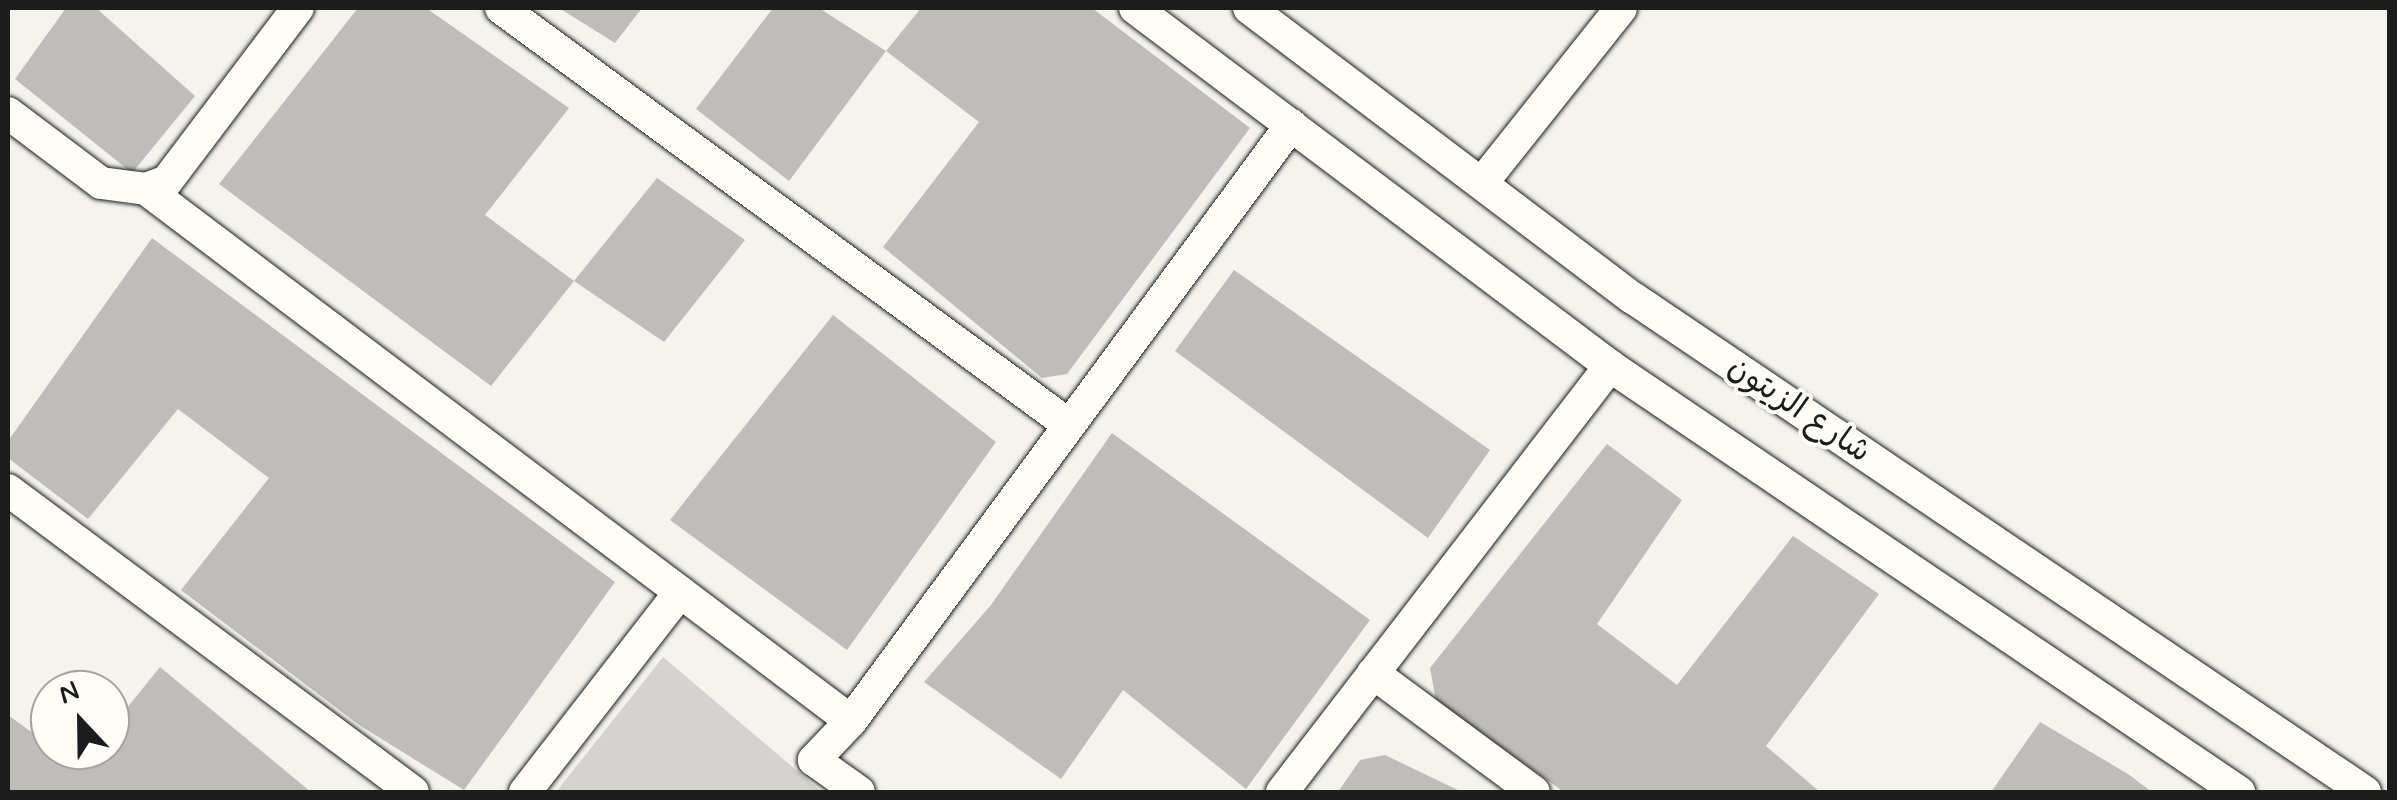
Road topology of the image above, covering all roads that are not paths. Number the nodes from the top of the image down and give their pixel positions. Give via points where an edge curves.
1 (298, 8) edge
2 (501, 8) edge
3 (1135, 8) edge
4 (1249, 8) edge
5 (1621, 8) edge
6 (8, 112) edge
7 (1291, 125) junction
8 (1482, 184) junction
9 (146, 189) junction
10 (1610, 366) junction
11 (1069, 426) junction
12 (8, 490) edge
13 (680, 592) junction
14 (1373, 673) junction
15 (851, 721) junction
16 (407, 791) edge
17 (524, 792) edge
18 (859, 792) edge
19 (1282, 792) edge
20 (1534, 792) edge
21 (2239, 792) edge
22 (2365, 792) edge

1 - 9 street via 167,181
2 - 11 street
3 - 7 street
4 - 8 street, شارع الزيتون
5 - 8 street
6 - 9 street via 100,183
7 - 10 street
7 - 11 street
8 - 22 street, شارع الزيتون via 1633,298
9 - 13 street
10 - 14 street
10 - 21 street
11 - 15 street
12 - 16 street
13 - 15 street
13 - 17 street
14 - 19 street
14 - 20 street
15 - 18 street via 814,760

